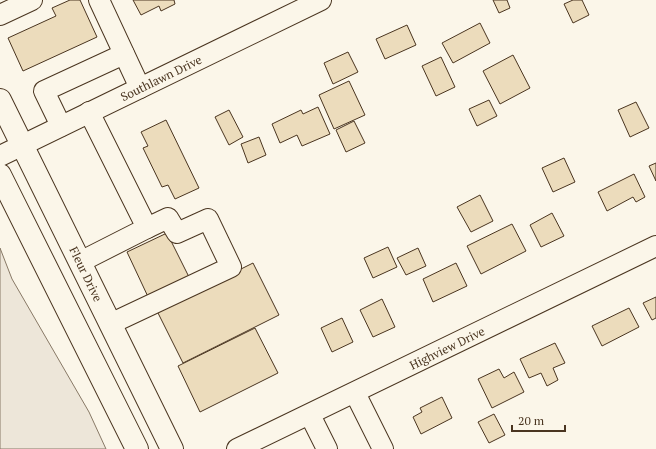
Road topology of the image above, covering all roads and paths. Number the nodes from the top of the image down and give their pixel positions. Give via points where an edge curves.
1 (32, 0) edge
2 (99, 0) edge
3 (322, 0) edge
4 (0, 15) edge
5 (124, 54) junction
6 (140, 88) junction
7 (0, 100) edge
8 (89, 112) junction
9 (61, 126) junction
10 (22, 145) junction
11 (0, 156) edge
12 (0, 175) edge
13 (148, 228) junction
14 (656, 246) edge
15 (80, 262) junction
16 (110, 324) junction
17 (355, 393) junction
18 (310, 415) junction
19 (248, 447) edge
20 (137, 449) edge
21 (172, 449) edge
22 (327, 449) edge
23 (383, 449) edge

1 - 4 street
2 - 5 street
3 - 6 street, Southlawn Drive
5 - 6 street
5 - 9 street via 44,91
6 - 8 street, Southlawn Drive
7 - 10 main road, Fleur Drive
8 - 9 street, Southlawn Drive
8 - 13 street
9 - 10 street, Southlawn Drive
10 - 11 street, Southlawn Drive
10 - 15 main road, Fleur Drive
12 - 20 main road
13 - 15 street
13 - 16 street via 168,218 177,233 208,219 231,266
14 - 17 street, Highview Drive
15 - 16 main road, Fleur Drive
16 - 21 main road, Fleur Drive
17 - 18 street, Highview Drive
17 - 23 street
18 - 19 street, Highview Drive
18 - 22 street

